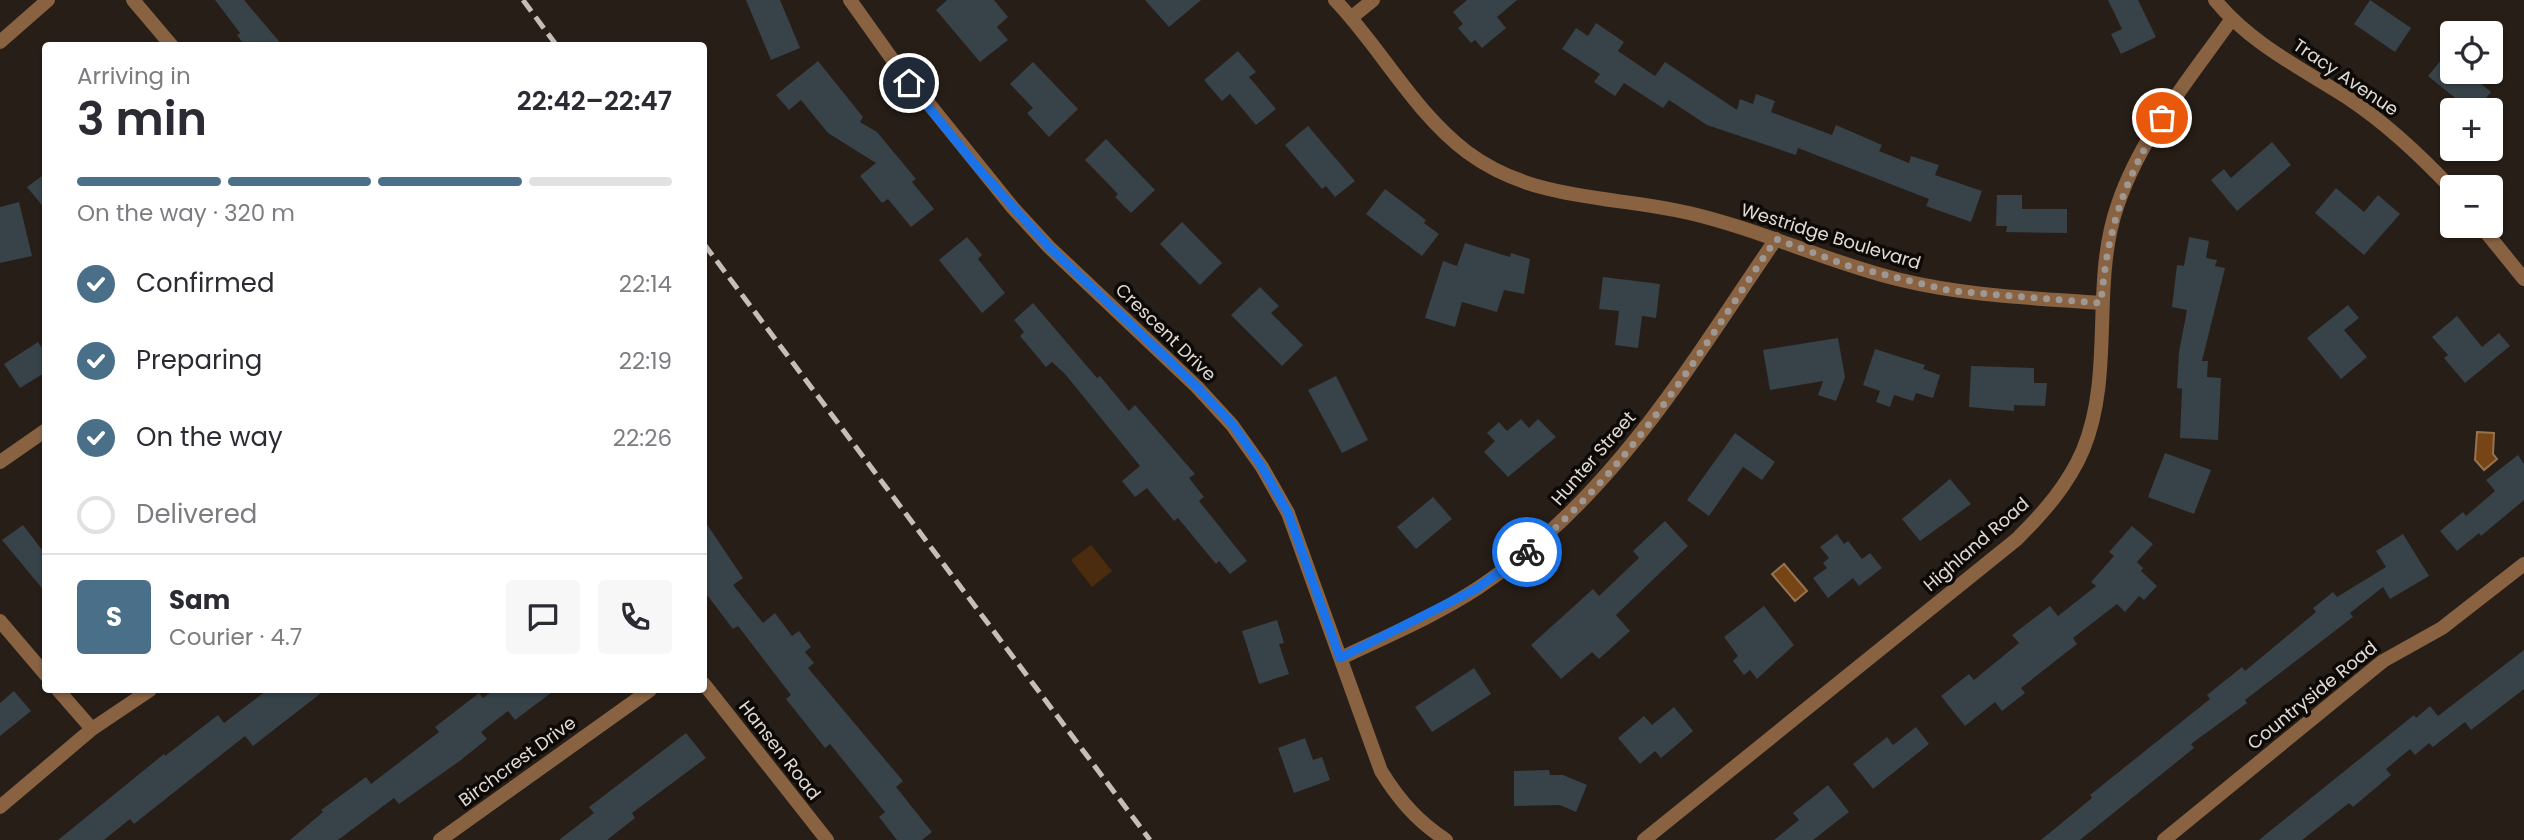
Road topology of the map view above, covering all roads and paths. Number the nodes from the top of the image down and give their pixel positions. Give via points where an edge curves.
1 (48, 0) edge
2 (133, 0) edge
3 (850, 0) edge
4 (1335, 0) edge
5 (1373, 0) edge
6 (2215, 0) edge
7 (1352, 17) junction
8 (2231, 20) junction
9 (0, 41) edge
10 (169, 42) edge
11 (2440, 178) edge
12 (2491, 238) edge
13 (1776, 239) junction
14 (2524, 279) edge
15 (2101, 303) junction
16 (42, 433) edge
17 (0, 462) edge
18 (2524, 564) edge
19 (0, 621) edge
20 (1340, 658) junction
21 (42, 670) edge
22 (707, 688) edge
23 (61, 693) edge
24 (146, 693) edge
25 (646, 693) edge
26 (92, 729) junction
27 (0, 807) edge
28 (440, 840) edge
29 (827, 840) edge
30 (1446, 840) edge
31 (1644, 840) edge
32 (2164, 840) edge

1 - 9 street
2 - 10 street
3 - 20 street, Crescent Drive via 922,101 1013,208 1233,425 1288,513
4 - 7 street, Westridge Boulevard
5 - 7 street
6 - 8 street, Tracy Avenue
7 - 13 street, Westridge Boulevard via 1434,122 1468,152 1510,176 1554,192 1688,212
8 - 11 street, Tracy Avenue via 2386,125
8 - 15 street, Highland Road via 2137,160 2118,205
12 - 14 street
13 - 15 street, Westridge Boulevard via 1849,266 1951,291
13 - 20 street, Hunter Street via 1647,427 1578,508 1476,589
15 - 31 street, Highland Road via 2094,413 2072,471 2044,512 2017,539
16 - 17 street
18 - 32 street, Countryside Road via 2442,628 2383,661
19 - 21 street
20 - 30 street, Crescent Drive via 1381,771 1398,799
22 - 29 street, Hansen Road
23 - 26 street
24 - 26 street
25 - 28 street, Birchcrest Drive
26 - 27 street

